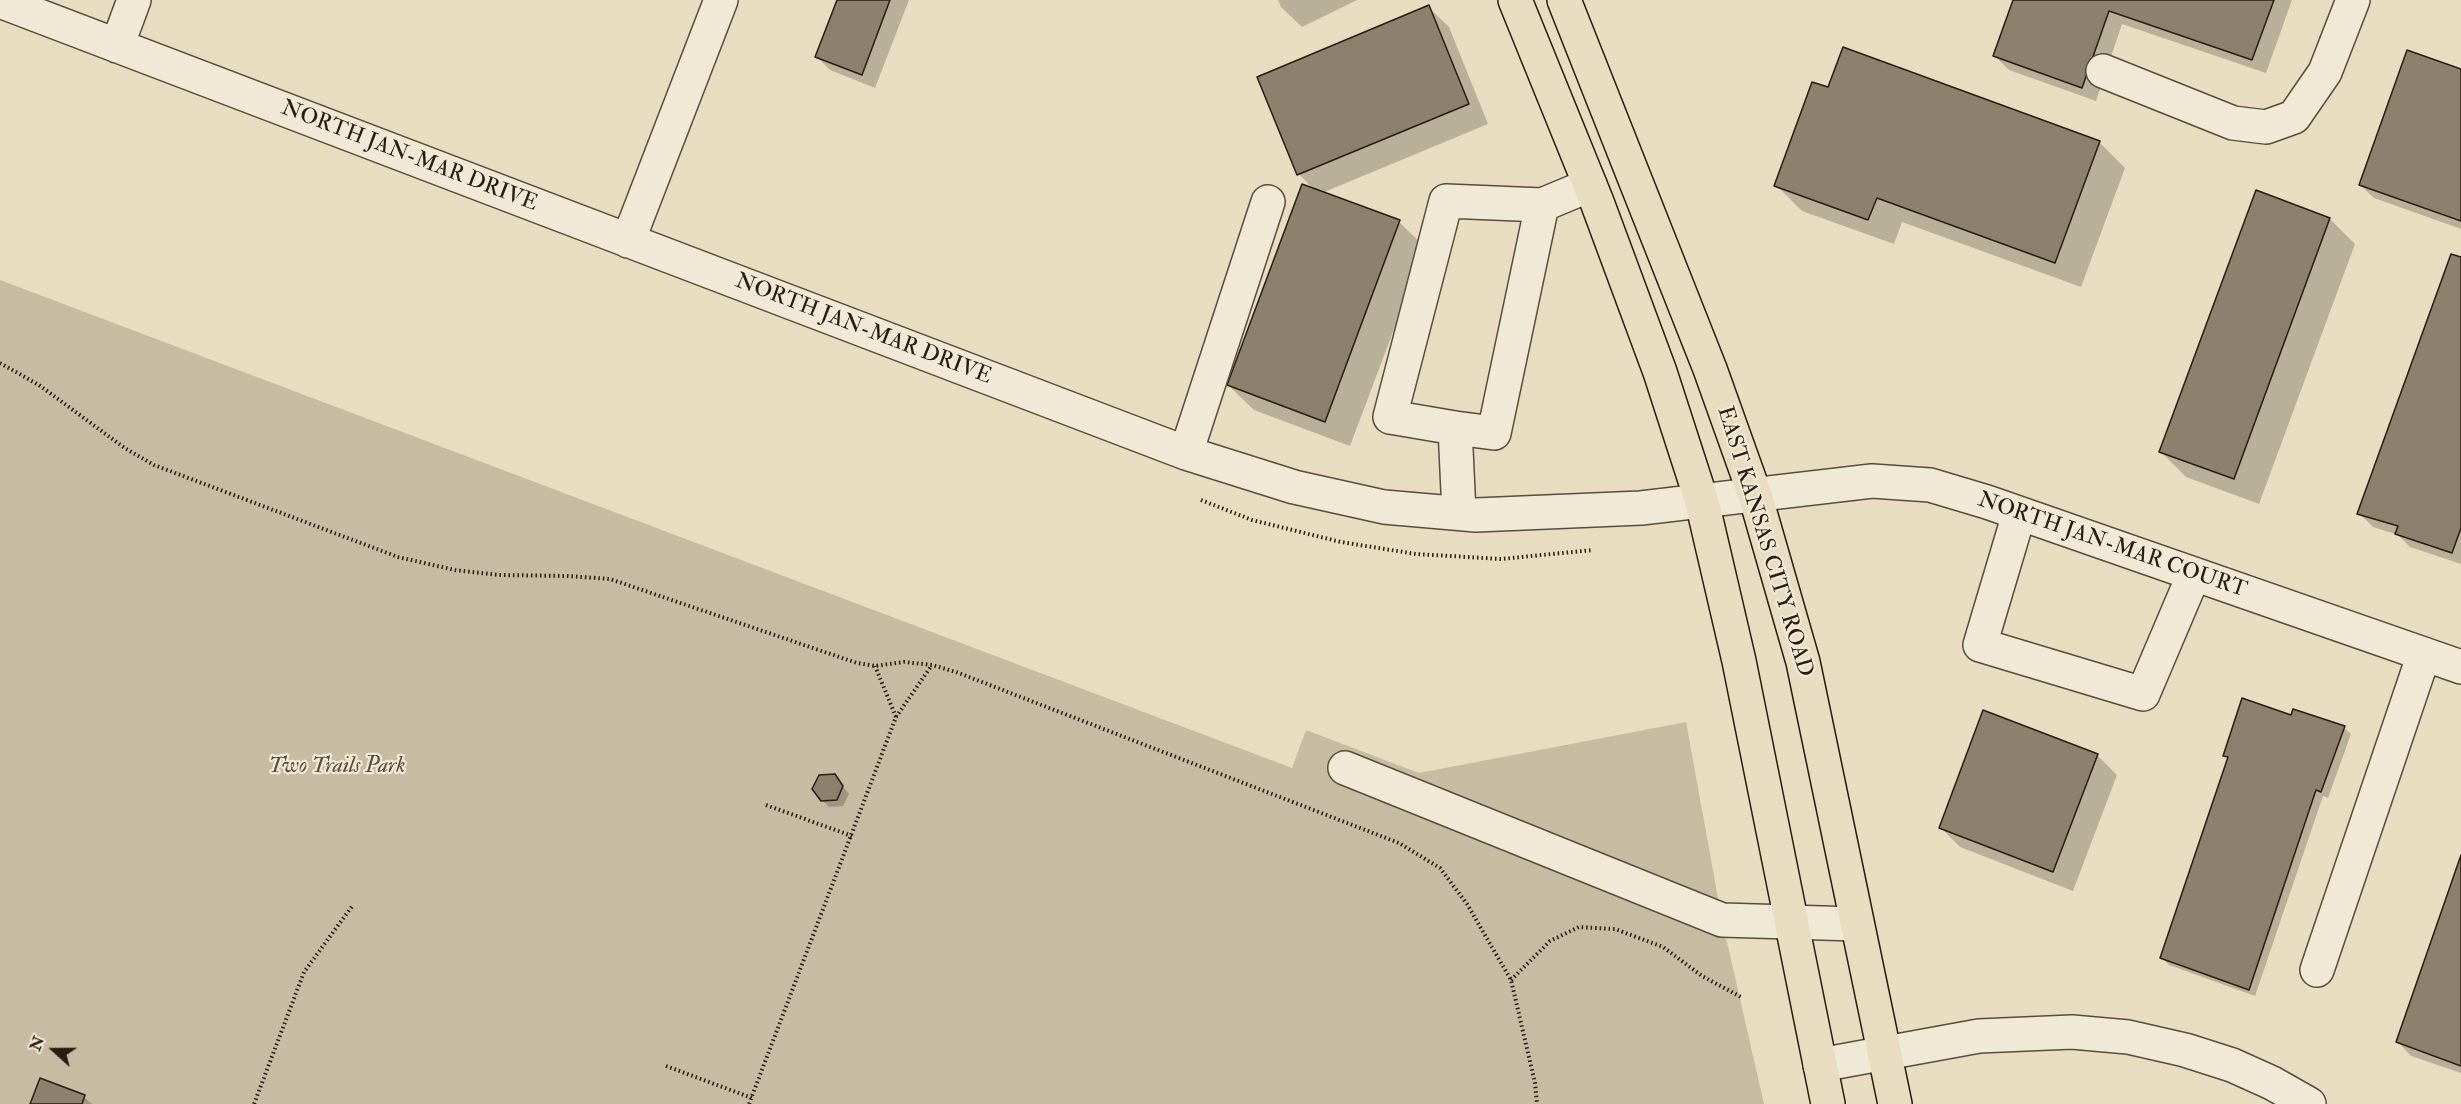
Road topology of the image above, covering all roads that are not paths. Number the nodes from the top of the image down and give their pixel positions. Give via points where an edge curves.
1 (134, 0) edge
2 (721, 0) edge
3 (1515, 0) edge
4 (1564, 0) edge
5 (2353, 0) edge
6 (0, 1) edge
7 (117, 46) junction
8 (2103, 71) dead end
9 (1590, 185) junction
10 (1268, 202) dead end
11 (1542, 205) junction
12 (628, 241) junction
13 (1455, 428) junction
14 (1186, 453) junction
15 (1755, 495) junction
16 (1702, 502) junction
17 (1459, 513) junction
18 (2019, 514) junction
19 (2194, 574) junction
20 (2424, 654) junction
21 (2461, 667) edge
22 (1345, 768) dead end
23 (1792, 922) junction
24 (1856, 924) junction
25 (2317, 970) dead end
26 (1884, 1053) junction
27 (1820, 1065) junction
28 (1828, 1104) edge
29 (1895, 1104) edge
30 (2309, 1104) edge

1 - 7 street
2 - 12 street
3 - 9 main road
4 - 15 main road, EAST KANSAS CITY ROAD via 1710,369
5 - 8 street via 2325,72 2294,117 2266,127 2233,123
6 - 7 street, NORTH JAN-MAR DRIVE
7 - 12 street, NORTH JAN-MAR DRIVE
9 - 11 street
9 - 16 main road via 1660,372
10 - 14 street
11 - 13 street via 1494,433
11 - 13 street via 1446,201 1390,417
12 - 14 street, NORTH JAN-MAR DRIVE
13 - 17 street
14 - 17 street, NORTH JAN-MAR DRIVE via 1294,488 1384,507
15 - 16 street, NORTH JAN-MAR DRIVE
15 - 18 street, NORTH JAN-MAR COURT via 1872,481 1907,483 1930,485
15 - 24 main road, EAST KANSAS CITY ROAD via 1803,662
16 - 17 street, NORTH JAN-MAR DRIVE via 1641,508
16 - 23 main road
18 - 19 street, NORTH JAN-MAR COURT
18 - 19 street via 1980,645 2143,694
19 - 20 street, NORTH JAN-MAR COURT
20 - 21 street, NORTH JAN-MAR COURT
20 - 25 street
22 - 23 street via 1722,920
23 - 24 street
23 - 27 main road
24 - 26 main road, EAST KANSAS CITY ROAD
26 - 27 street
26 - 29 main road, EAST KANSAS CITY ROAD
26 - 30 street via 1979,1036 2072,1032 2128,1036 2232,1065
27 - 28 main road

